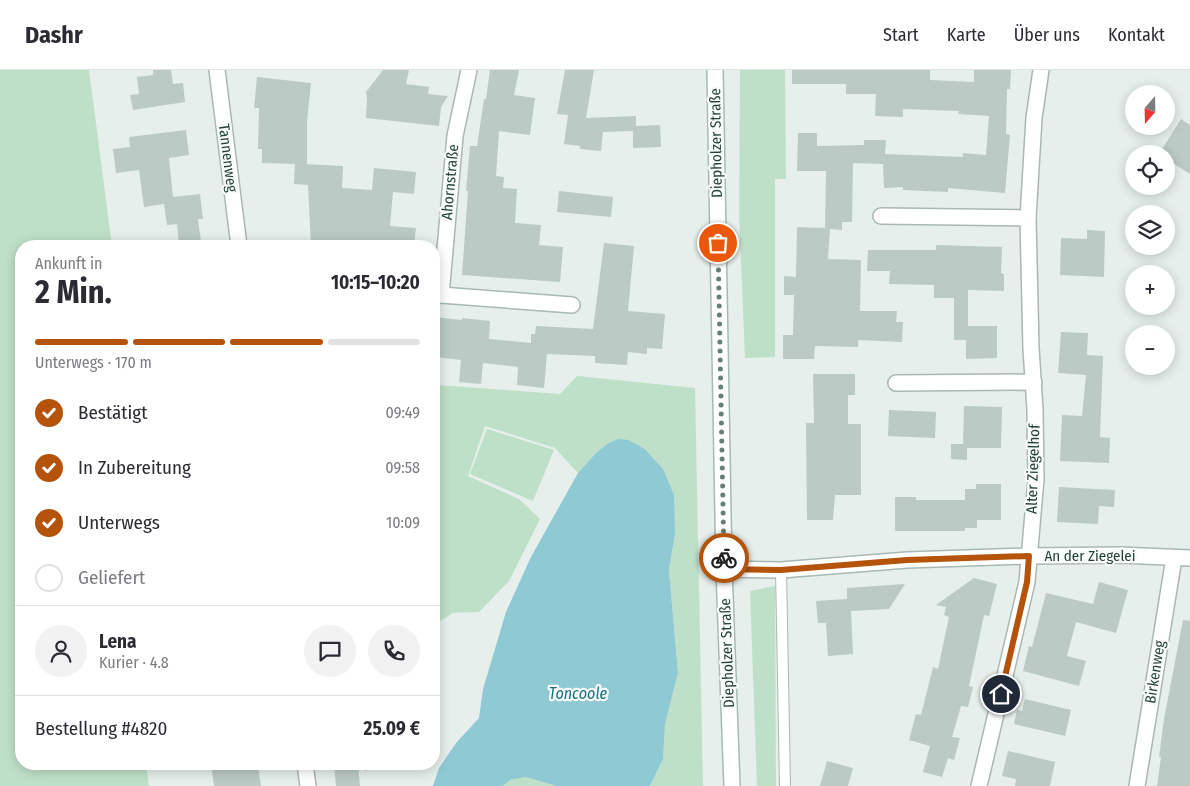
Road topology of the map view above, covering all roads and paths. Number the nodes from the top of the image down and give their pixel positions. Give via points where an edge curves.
1 (217, 70) edge
2 (469, 70) edge
3 (715, 70) edge
4 (1041, 70) edge
5 (881, 216) dead end
6 (1028, 218) junction
7 (238, 240) edge
8 (440, 268) edge
9 (440, 295) edge
10 (572, 305) dead end
11 (1034, 382) junction
12 (896, 383) dead end
13 (1029, 556) junction
14 (1174, 558) junction
15 (1190, 558) edge
16 (724, 569) junction
17 (781, 570) junction
18 (307, 770) edge
19 (308, 786) edge
20 (732, 786) edge
21 (785, 786) edge
22 (979, 786) edge
23 (1137, 786) edge

1 - 7 street, Tannenweg
2 - 8 street, Ahornstraße via 455,136
3 - 16 street, Diepholzer Straße
4 - 6 street, Alter Ziegelhof via 1034,118
5 - 6 street
6 - 11 street, Alter Ziegelhof
9 - 10 street, Ahornstraße
11 - 12 street
11 - 13 street, Alter Ziegelhof via 1036,478
13 - 14 street, An der Ziegelei
13 - 17 street, An der Ziegelei via 907,560
13 - 22 street, Alter Ziegelhof via 1027,582
14 - 15 street, An der Ziegelei
14 - 23 street, Birkenweg
16 - 17 street, An der Ziegelei
16 - 20 street, Diepholzer Straße
17 - 21 lane
18 - 19 street

